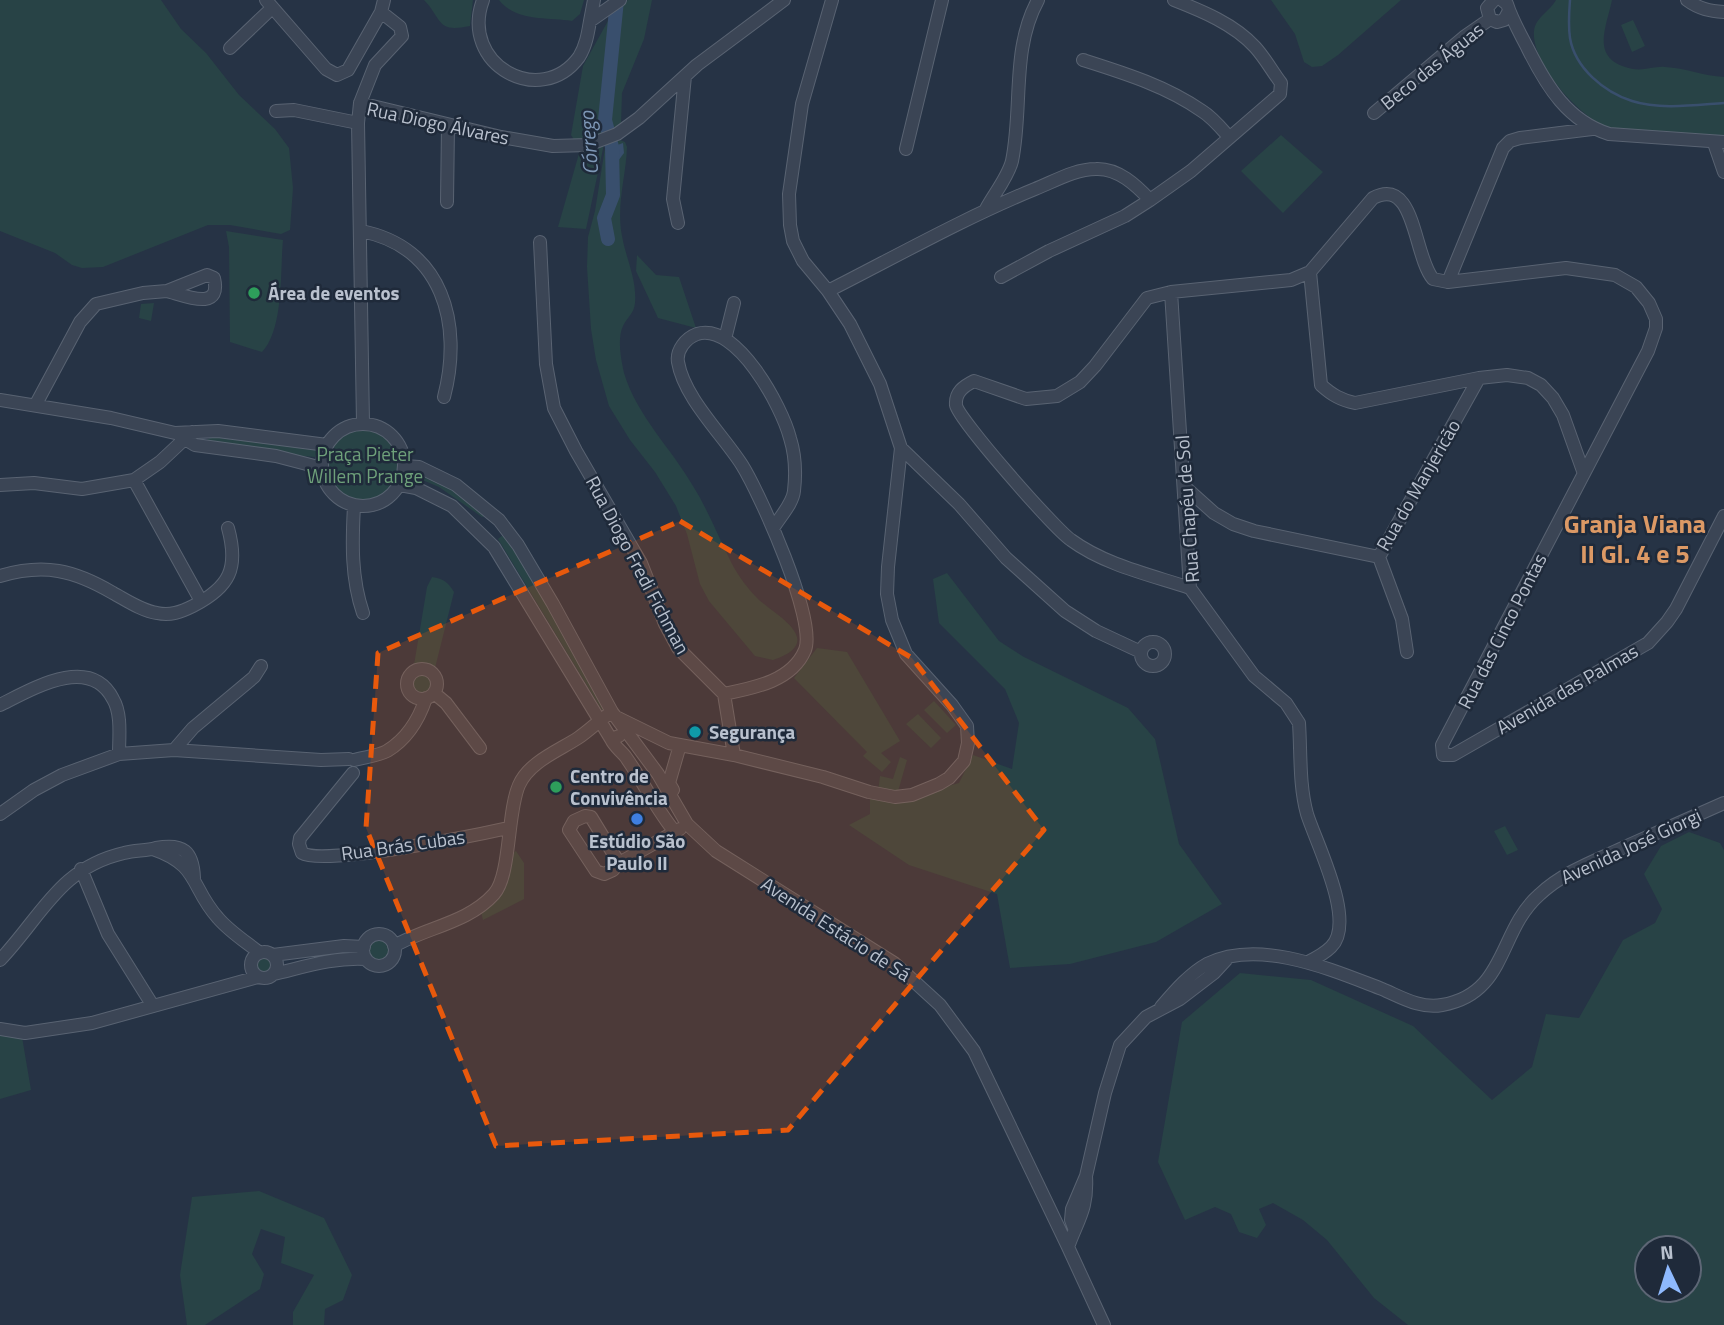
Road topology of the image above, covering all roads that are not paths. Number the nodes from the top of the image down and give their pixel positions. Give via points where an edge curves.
1 (483, 0) edge
2 (594, 0) edge
3 (620, 0) edge
4 (784, 0) edge
5 (943, 0) edge
6 (1033, 0) edge
7 (1038, 0) edge
8 (1174, 0) edge
9 (1494, 0) edge
10 (1687, 0) edge
11 (831, 1) edge
12 (269, 4) edge
13 (383, 6) edge
14 (1506, 6) edge
15 (1724, 12) edge
16 (1028, 18) junction
17 (1490, 19) junction
18 (590, 21) junction
19 (230, 48) dead end
20 (1083, 60) dead end
21 (685, 76) junction
22 (663, 97) junction
23 (360, 103) junction
24 (682, 108) junction
25 (276, 111) dead end
26 (1374, 113) dead end
27 (358, 123) junction
28 (448, 125) junction
29 (1592, 129) junction
30 (1229, 137) junction
31 (1719, 143) edge
32 (906, 149) dead end
33 (1724, 172) edge
34 (1150, 200) junction
35 (447, 202) dead end
36 (986, 209) junction
37 (678, 223) dead end
38 (361, 231) junction
39 (540, 242) dead end
40 (1310, 272) junction
41 (1001, 277) dead end
42 (1448, 282) junction
43 (167, 291) dead end
44 (828, 291) junction
45 (1171, 292) junction
46 (734, 303) dead end
47 (725, 339) junction
48 (1479, 378) junction
49 (444, 397) dead end
50 (0, 400) edge
51 (36, 404) junction
52 (363, 423) junction
53 (184, 435) junction
54 (327, 445) junction
55 (901, 448) junction
56 (405, 467) junction
57 (322, 468) junction
58 (1583, 471) junction
59 (134, 480) junction
60 (0, 485) edge
61 (400, 485) junction
62 (1185, 487) junction
63 (354, 506) junction
64 (1724, 516) edge
65 (499, 520) junction
66 (228, 527) dead end
67 (774, 527) junction
68 (484, 534) junction
69 (1379, 557) junction
70 (0, 576) edge
71 (1190, 588) junction
72 (201, 601) junction
73 (363, 613) dead end
74 (1141, 652) dead end
75 (1407, 652) dead end
76 (261, 666) dead end
77 (724, 694) junction
78 (430, 696) junction
79 (0, 705) edge
80 (614, 714) junction
81 (600, 719) junction
82 (1452, 728) junction
83 (629, 733) junction
84 (612, 741) junction
85 (675, 744) junction
86 (1466, 747) junction
87 (480, 748) dead end
88 (174, 750) junction
89 (119, 754) junction
90 (734, 755) junction
91 (352, 764) junction
92 (666, 778) junction
93 (1724, 803) edge
94 (0, 814) edge
95 (684, 820) junction
96 (667, 824) junction
97 (509, 828) junction
98 (619, 863) junction
99 (81, 869) junction
100 (394, 946) junction
101 (1332, 947) junction
102 (365, 953) junction
103 (267, 954) junction
104 (0, 960) edge
105 (1308, 962) junction
106 (1331, 970) junction
107 (274, 974) junction
108 (258, 977) junction
109 (153, 1006) junction
110 (0, 1029) edge
111 (1068, 1247) junction
112 (1104, 1325) edge

1 - 18 street via 477,20 483,46 502,69 516,76 546,78 569,68 587,40
2 - 18 street
3 - 18 street
4 - 21 street, Rua Diogo Álvares
5 - 32 street
6 - 16 street
7 - 16 street
8 - 30 street via 1238,31 1281,83 1280,94
9 - 17 street via 1487,8
10 - 15 street via 1703,9
11 - 44 street via 802,104 789,194 793,241
12 - 13 street via 326,69 337,75 348,70
12 - 19 street
13 - 23 street via 402,36 375,65
14 - 17 street, Beco das Águas via 1506,18
14 - 29 street via 1558,100
16 - 36 street via 1011,165
17 - 26 street, Beco das Águas
20 - 30 street via 1177,96 1204,112
21 - 22 street, Rua Diogo Álvares
21 - 24 street
22 - 24 street
22 - 28 street, Rua Diogo Álvares via 617,134 580,146 553,146
23 - 27 street, Rua Diogo Álvares
23 - 28 street, Rua Diogo Álvares
24 - 37 street via 673,199
25 - 27 street
27 - 38 street, Rua Diogo Álvares
28 - 35 street
29 - 31 street
29 - 42 street via 1520,138 1503,148
30 - 34 street
31 - 33 street
34 - 36 street via 1111,170 1096,169 1080,171
34 - 41 street
36 - 44 street
38 - 49 street via 385,236 406,248 439,285 450,332 450,375
38 - 52 street, Rua Diogo Álvares
39 - 77 street, Rua Diogo Fredi Fichman via 546,364 554,408 641,563 678,648
40 - 42 street via 1373,198 1387,192 1406,205 1427,272 1433,279
40 - 45 street via 1291,280
40 - 48 street via 1321,385 1330,394 1355,403
42 - 58 street, Rua das Cinco Pontas via 1566,268 1615,275 1636,287 1649,303 1656,328 1648,351
43 - 51 street via 107,300 89,309
44 - 55 street via 871,363
45 - 62 street, Rua Chapéu de Sol
45 - 71 street via 1147,298 1088,374 1056,396 1026,399 974,381 957,395 956,407 1049,522 1072,541 1116,564
46 - 47 street
47 - 67 street via 754,366 790,439 794,494
47 - 67 street via 709,333 688,338 677,358 680,372 701,410 742,465
48 - 58 street via 1507,375 1541,385 1563,415
48 - 69 street, Rua do Manjericão
50 - 51 street
51 - 53 street
52 - 54 street via 339,431
52 - 56 street via 394,436
53 - 54 street via 219,431
53 - 57 street via 195,445 276,456
53 - 59 street
54 - 57 street
55 - 74 street via 1006,558 1065,611
55 - 90 street via 888,567 892,620 906,654 967,726 964,761 939,784 895,797
56 - 61 street
56 - 65 street, Avenida Estácio de Sá via 419,467 456,485
57 - 63 street via 331,491
58 - 82 street, Rua das Cinco Pontas
59 - 60 street via 82,489 34,483
59 - 72 street
61 - 63 street via 378,504
61 - 68 street via 452,506
62 - 69 street, Rua do Manjericão via 1233,524
62 - 71 street, Rua Chapéu de Sol
63 - 73 street via 353,560
64 - 86 street, Avenida das Palmas via 1676,609 1648,643
65 - 68 street
65 - 80 street, Avenida Estácio de Sá via 553,604
66 - 72 street via 234,552 229,577
67 - 77 street via 804,622 806,649 786,673 762,686
68 - 81 street
69 - 75 street via 1402,619
70 - 72 street via 46,569 72,572 154,613 172,615
71 - 101 street, Rua Chapéu de Sol via 1254,676 1286,703 1300,723 1302,789 1339,912
76 - 88 street
77 - 90 street
78 - 78 street via 437,683 434,675 426,670 411,674 408,689 412,695
78 - 87 street via 446,703
78 - 91 street via 397,743
79 - 89 street via 46,684 90,677 114,699
80 - 81 street
80 - 83 street, Avenida Estácio de Sá
80 - 85 street
81 - 84 street
81 - 97 street via 524,776
82 - 86 street
82 - 86 street via 1441,749 1443,755
83 - 84 street
83 - 92 street, Avenida Estácio de Sá
83 - 95 street, Avenida Estácio de Sá via 668,803
84 - 96 street via 636,766
85 - 90 street
85 - 92 street
88 - 89 street
88 - 91 street
89 - 94 street via 62,775
91 - 97 street, Rua Brás Cubas via 336,796 300,838 299,849 306,855 404,847
92 - 95 street, Avenida Estácio de Sá
93 - 106 street, Avenida José Giorgi via 1552,884 1522,914 1491,977 1458,1002 1412,1003
95 - 96 street
95 - 111 street, Avenida Estácio de Sá via 724,856 894,963 940,1004 974,1051
96 - 98 street
97 - 100 street via 497,891 471,914
98 - 98 street via 591,817 578,818 570,826 600,875
99 - 103 street via 123,853 173,846 186,851 194,878 216,917
99 - 104 street via 55,892
99 - 109 street via 108,934
100 - 102 street via 379,934 371,937
100 - 102 street via 394,956 387,964 377,966
101 - 105 street
101 - 106 street, Rua Chapéu de Sol
102 - 103 street via 344,946
102 - 107 street
103 - 107 street via 278,965
103 - 108 street via 253,958 251,966
105 - 106 street, Avenida José Giorgi
105 - 111 street, Avenida José Giorgi via 1257,955 1228,957 1180,999 1134,1028 1120,1045 1105,1093 1086,1177 1072,1209 1074,1228
107 - 108 street
108 - 109 street
109 - 110 street via 45,1031
111 - 112 street

